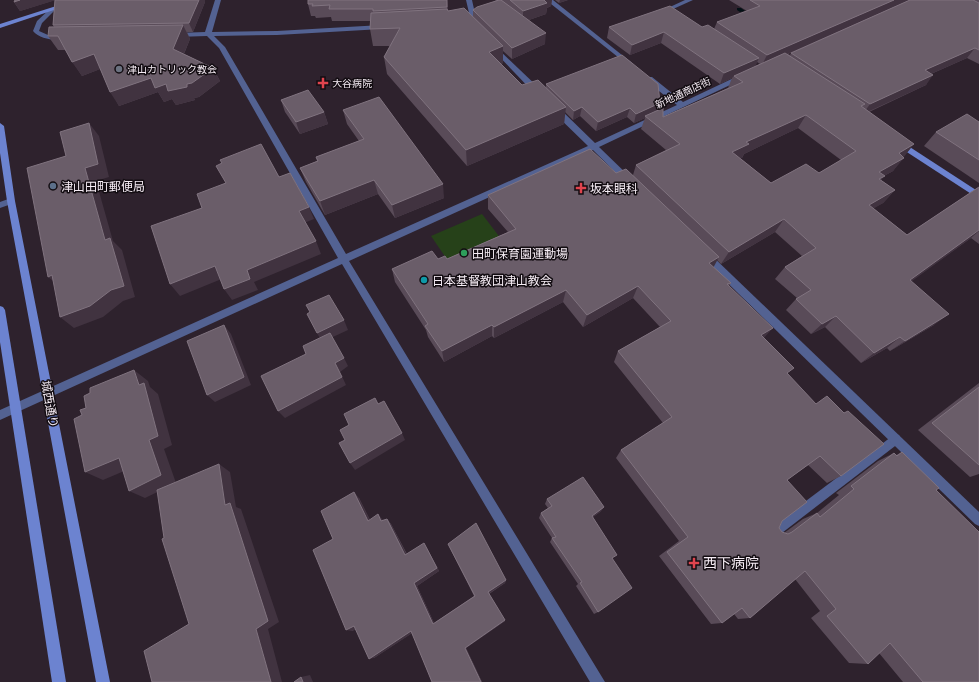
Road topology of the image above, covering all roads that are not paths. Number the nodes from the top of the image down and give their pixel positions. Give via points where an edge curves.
1 (81, 0) edge
2 (218, 0) edge
3 (469, 0) edge
4 (549, 0) edge
5 (690, 0) edge
6 (671, 8) junction
7 (53, 10) junction
8 (678, 12) edge
9 (651, 16) edge
10 (451, 22) edge
11 (0, 26) edge
12 (388, 26) edge
13 (208, 34) junction
14 (168, 35) edge
15 (73, 37) edge
16 (489, 43) edge
17 (754, 72) edge
18 (682, 105) junction
19 (0, 126) edge
20 (895, 140) edge
21 (593, 146) junction
22 (635, 187) edge
23 (979, 196) edge
24 (11, 201) junction
25 (0, 205) edge
26 (697, 247) edge
27 (343, 258) junction
28 (0, 310) edge
29 (48, 392) junction
30 (15, 409) junction
31 (0, 415) edge
32 (895, 439) junction
33 (979, 520) edge
34 (774, 532) edge
35 (59, 682) edge
36 (103, 682) edge
37 (598, 682) edge

1 - 7 street
2 - 13 street
3 - 10 street via 473,18 469,24
4 - 18 street via 600,36
5 - 6 street
6 - 8 street
6 - 9 street
7 - 11 street
7 - 15 street via 39,22 36,31 50,38
12 - 13 street via 277,33
13 - 14 street
13 - 27 street via 222,48
16 - 21 street
17 - 18 street, 新地通商店街
18 - 21 street, 新地通商店街
19 - 24 street, 城西通り
20 - 23 street
21 - 22 street
21 - 27 street, 新地通商店街
24 - 25 street
24 - 29 street, 城西通り
26 - 32 street
27 - 29 street, 新地通商店街
27 - 37 street
28 - 30 street
29 - 30 street, 新地通商店街
29 - 36 street, 城西通り
30 - 31 street, 新地通商店街
30 - 35 street
32 - 33 street
32 - 34 street

